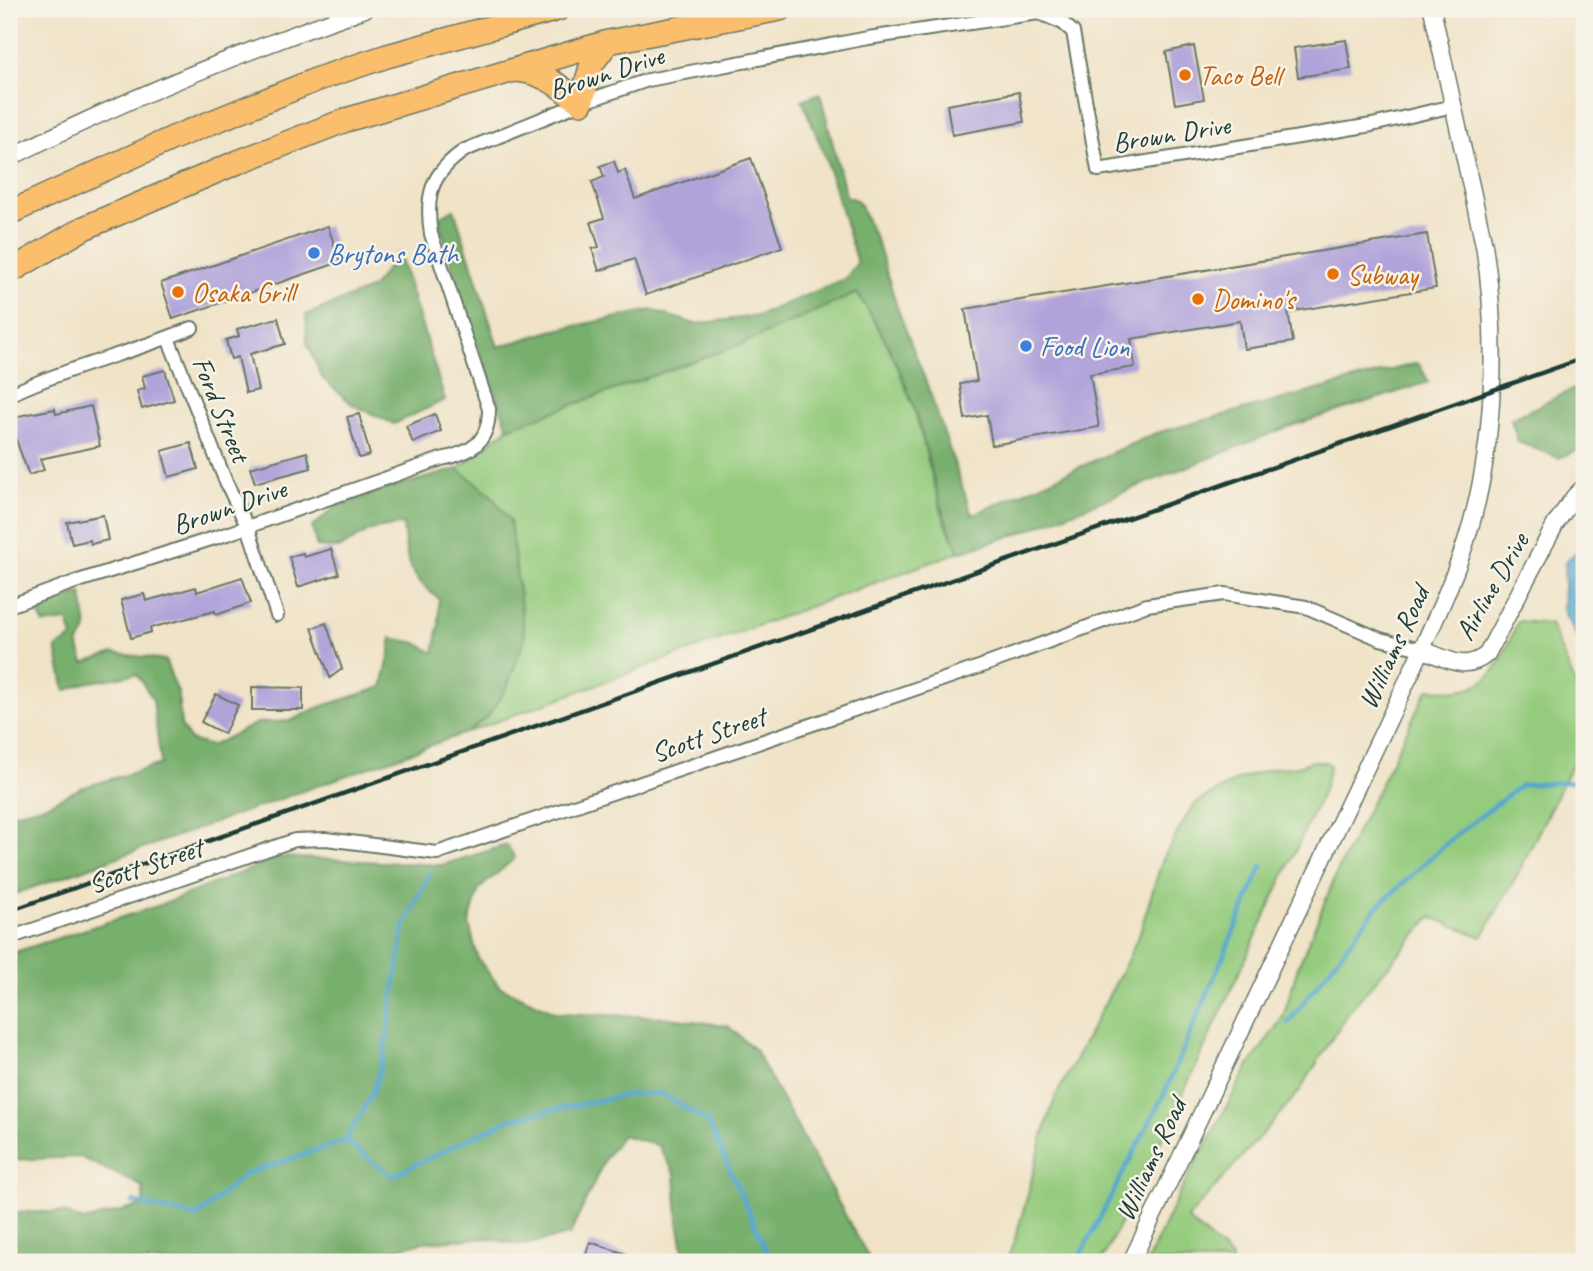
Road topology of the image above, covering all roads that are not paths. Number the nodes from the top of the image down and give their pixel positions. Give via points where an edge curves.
1 (365, 9) edge
2 (515, 9) edge
3 (558, 9) edge
4 (780, 9) edge
5 (1432, 9) edge
6 (494, 27) junction
7 (608, 42) junction
8 (513, 69) junction
9 (581, 103) junction
10 (1453, 106) junction
11 (9, 158) edge
12 (9, 213) edge
13 (9, 272) edge
14 (192, 328) dead end
15 (168, 338) junction
16 (9, 394) edge
17 (1584, 487) edge
18 (247, 526) junction
19 (9, 606) edge
20 (277, 615) dead end
21 (1421, 649) junction
22 (9, 938) edge
23 (1131, 1262) edge

1 - 11 street via 197,71
2 - 6 highway
3 - 6 highway
4 - 7 highway
5 - 10 street, Williams Road
6 - 12 highway via 318,79 173,138
7 - 8 highway
7 - 9 highway via 592,62
8 - 9 highway via 551,79
8 - 13 highway via 346,120 237,162 84,228
9 - 10 street, Brown Drive via 648,80 726,64 1038,13 1073,32 1098,170 1372,125
9 - 18 street, Brown Drive via 465,150 448,161 430,194 431,234 489,409 486,433 479,442 459,455
10 - 21 street, Williams Road via 1490,285 1489,434 1466,540
14 - 15 street
15 - 16 street
15 - 18 street, Ford Street
17 - 21 street, Airline Drive via 1556,523 1487,654 1466,665
18 - 19 street, Brown Drive
18 - 20 street, Ford Street
21 - 22 street, Scott Street via 1380,639 1306,607 1224,594 1147,605 437,853 326,839 295,840
21 - 23 street, Williams Road

